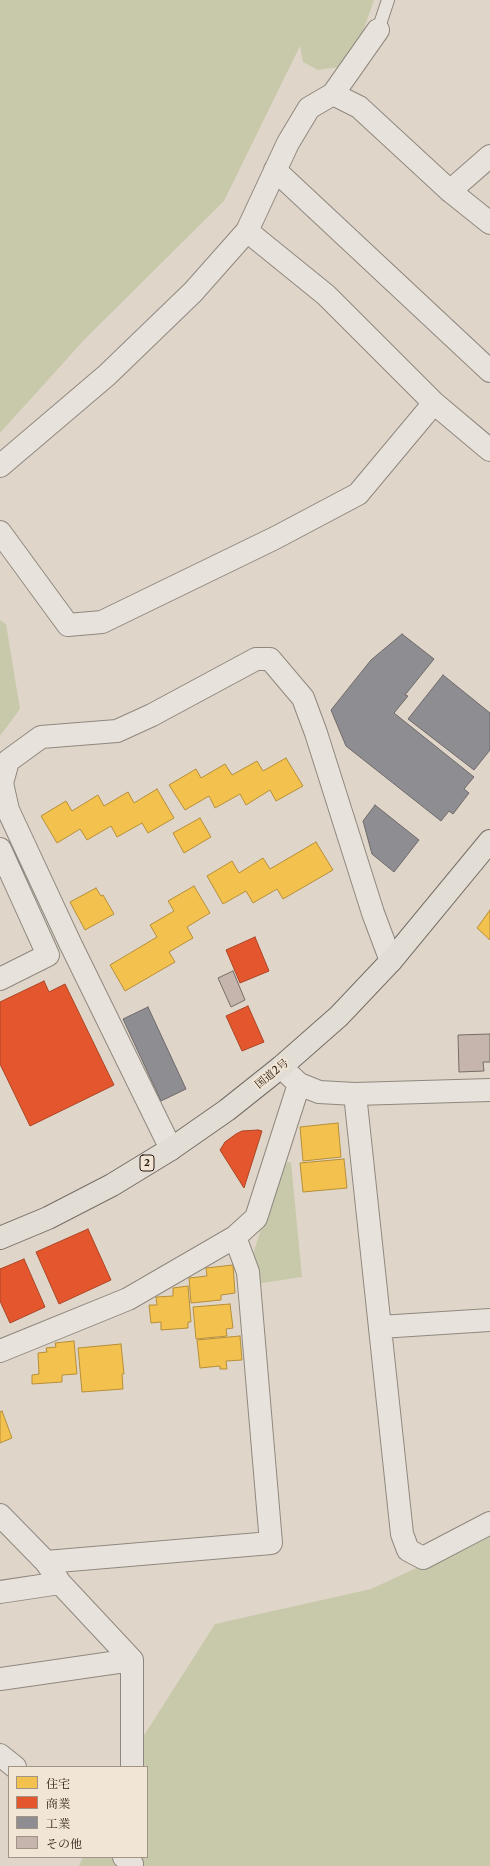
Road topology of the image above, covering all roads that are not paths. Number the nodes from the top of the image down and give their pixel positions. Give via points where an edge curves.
1 (388, 0) edge
2 (378, 30) joint
3 (333, 94) junction
4 (490, 156) edge
5 (275, 170) junction
6 (450, 190) junction
7 (490, 223) edge
8 (247, 231) junction
9 (490, 371) edge
10 (434, 404) junction
11 (490, 450) edge
12 (0, 466) edge
13 (0, 532) edge
14 (490, 841) edge
15 (2, 860) edge
16 (391, 961) junction
17 (0, 979) edge
18 (281, 1067) junction
19 (299, 1084) junction
20 (490, 1090) edge
21 (355, 1094) junction
22 (171, 1149) junction
23 (235, 1237) junction
24 (0, 1238) edge
25 (490, 1320) edge
26 (380, 1327) junction
27 (0, 1352) edge
28 (0, 1514) edge
29 (490, 1523) edge
30 (46, 1562) junction
31 (60, 1583) junction
32 (0, 1592) edge
33 (132, 1660) junction
34 (0, 1679) edge
35 (0, 1755) edge
36 (14, 1766) edge
37 (132, 1766) edge

1 - 2 lane
2 - 3 street
3 - 5 street via 308,108
3 - 6 street via 359,107
4 - 6 street
5 - 8 street
5 - 9 street
6 - 7 street
8 - 10 street via 326,295
8 - 12 street via 193,292 107,375
10 - 11 street
10 - 13 street via 358,494 275,538 102,622 68,626
14 - 16 highway, 国道2号 / 2
15 - 17 street via 48,955
16 - 18 highway, 国道2号 / 2 via 339,1016
16 - 22 street via 303,698 270,659 256,659 117,731 40,736 8,761 2,784 8,810
18 - 19 street
18 - 22 highway, 国道2号 / 2 via 227,1110
19 - 21 street via 319,1092
19 - 23 street via 256,1218
20 - 21 street
21 - 26 street
22 - 24 highway, 国道2号 / 2 via 112,1185 48,1218
23 - 27 street via 128,1299
23 - 30 street via 248,1272 271,1543
25 - 26 street
26 - 29 street via 402,1534 408,1550 423,1558
28 - 30 street
30 - 31 street
31 - 32 street
31 - 33 street
33 - 34 street
33 - 37 street
35 - 36 street

